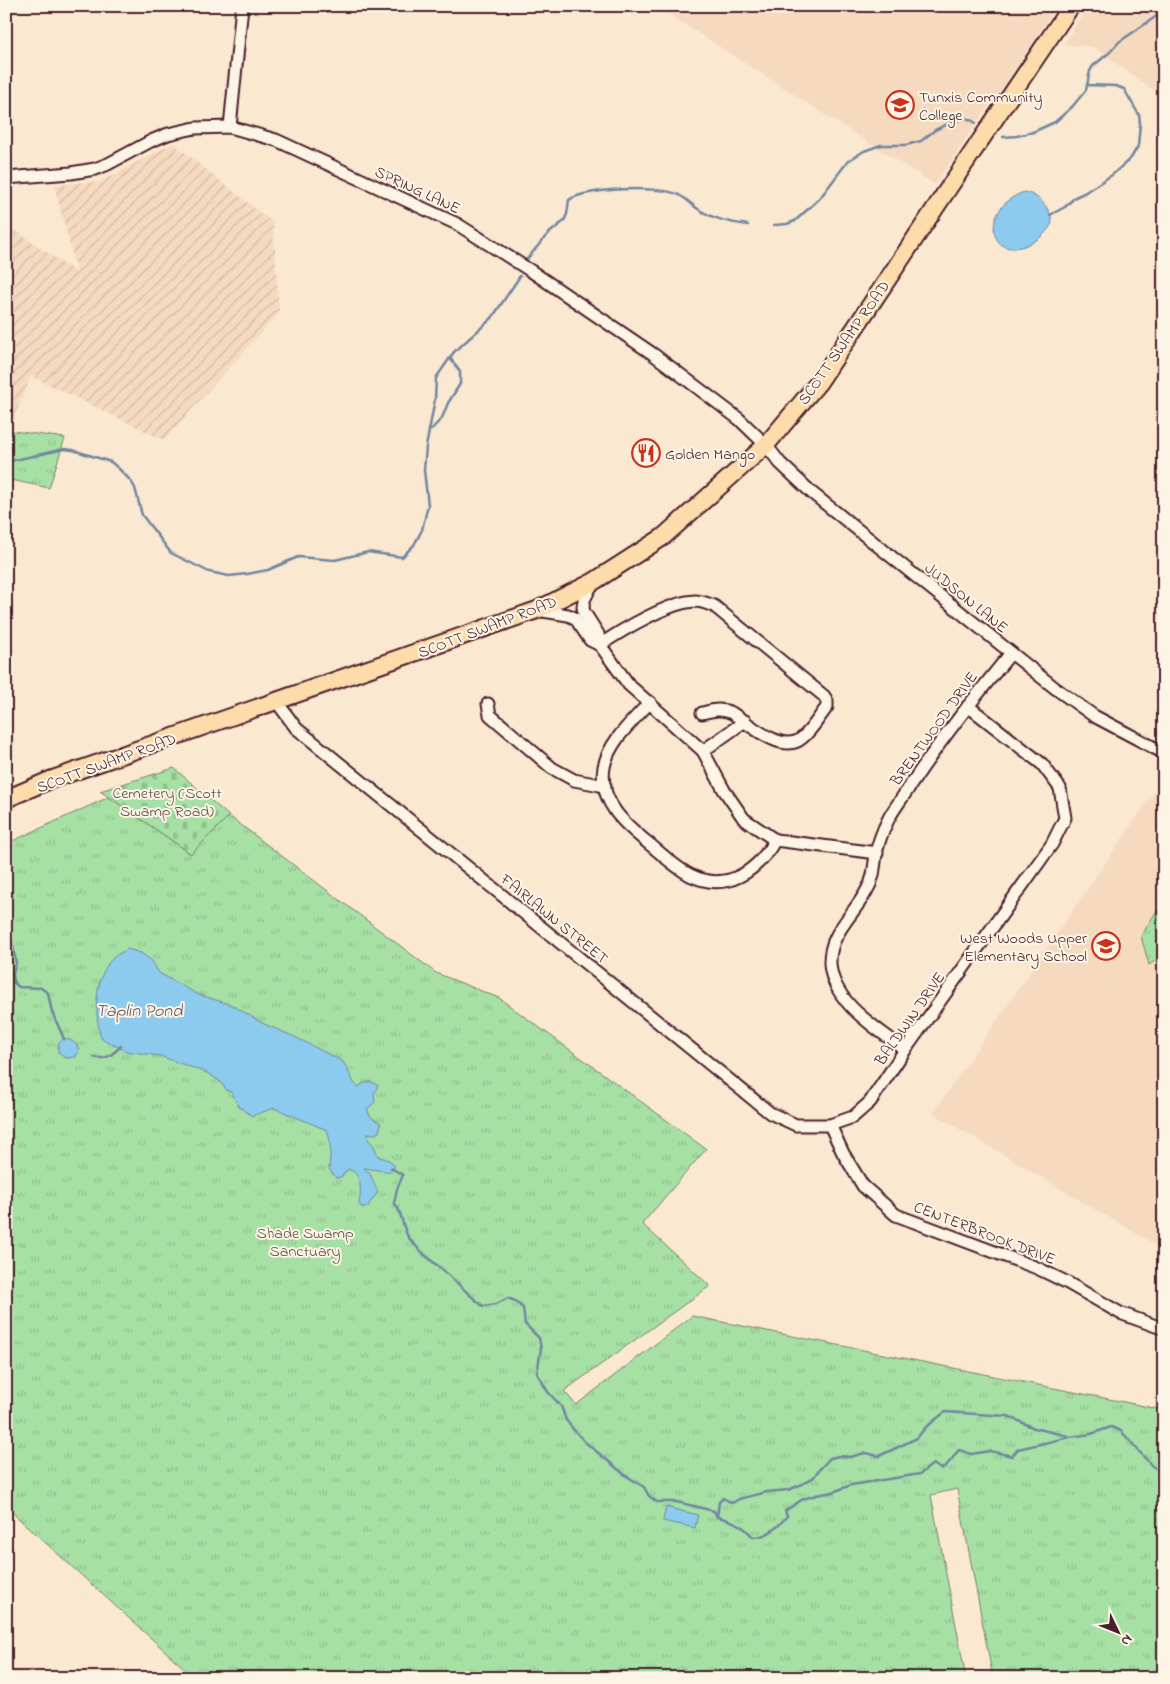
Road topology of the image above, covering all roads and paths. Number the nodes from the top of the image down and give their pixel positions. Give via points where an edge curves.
1 (242, 6) edge
2 (1071, 6) edge
3 (230, 127) junction
4 (6, 178) edge
5 (766, 445) junction
6 (593, 582) junction
7 (537, 610) junction
8 (600, 645) junction
9 (1010, 653) junction
10 (277, 702) junction
11 (650, 702) junction
12 (488, 704) dead end
13 (968, 706) junction
14 (702, 713) dead end
15 (745, 721) junction
16 (703, 752) junction
17 (1164, 753) edge
18 (605, 786) junction
19 (6, 799) edge
20 (774, 840) junction
21 (877, 853) junction
22 (905, 1050) junction
23 (830, 1125) junction
24 (1164, 1329) edge

1 - 3 street
2 - 5 highway, SCOTT SWAMP ROAD via 819,382
3 - 4 street, SPRING LANE via 195,128 168,134 87,171
3 - 5 street, SPRING LANE via 276,140 457,224 653,354 740,419
5 - 6 highway, SCOTT SWAMP ROAD via 663,537
5 - 9 street, JUDSON LANE via 812,493
6 - 7 highway, SCOTT SWAMP ROAD
6 - 8 street via 583,607 598,634
7 - 8 street via 575,618 590,640
7 - 10 highway, SCOTT SWAMP ROAD
8 - 11 street via 629,686
8 - 15 street via 635,623 679,605 697,601 714,606 827,701 827,707 803,738 791,744 778,742
9 - 13 street, BRENTWOOD DRIVE
9 - 17 street, JUDSON LANE via 1094,716
10 - 19 highway, SCOTT SWAMP ROAD via 50,780
10 - 23 street, FAIRLAWN STREET via 296,728 770,1113 796,1125
11 - 16 street
11 - 18 street via 612,747 604,767
12 - 18 street via 490,716 552,768 574,780
13 - 21 street, BRENTWOOD DRIVE via 934,750 889,819
13 - 22 street, BALDWIN DRIVE via 1042,764 1060,788 1065,818 1052,844
14 - 15 street via 724,710
15 - 16 street
16 - 20 street via 744,819
18 - 20 street via 613,809 626,825 680,869 702,879 727,880 750,871 767,854
20 - 21 street
21 - 22 street, BRENTWOOD DRIVE via 873,880 836,935 830,964 834,979 848,1002
22 - 23 street, BALDWIN DRIVE via 870,1102 853,1117
23 - 24 street, CENTERBROOK DRIVE via 863,1186 896,1215 1037,1268 1120,1313

